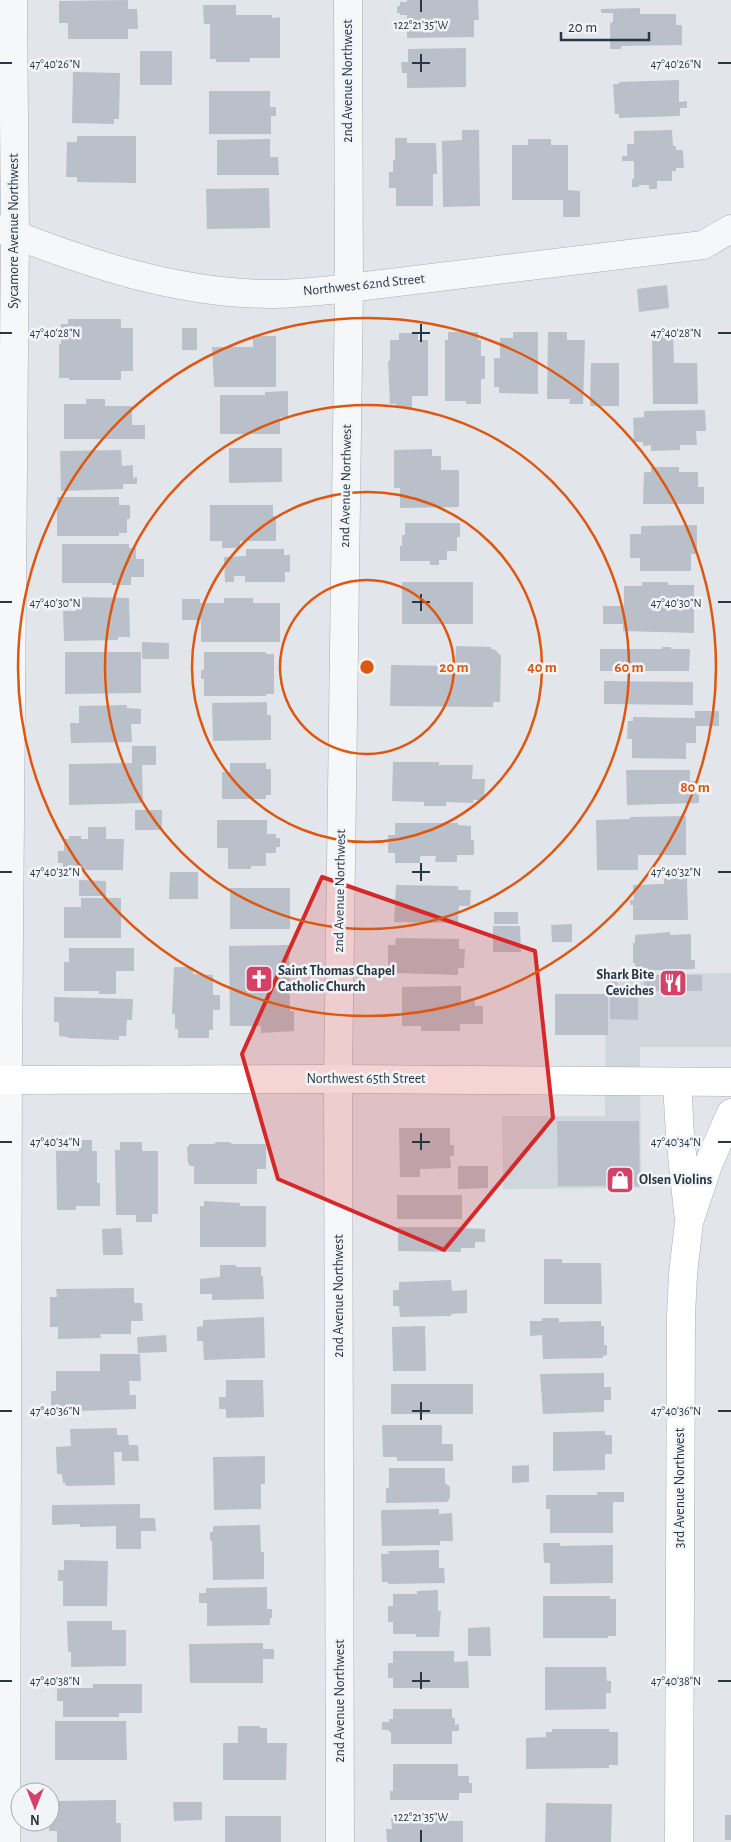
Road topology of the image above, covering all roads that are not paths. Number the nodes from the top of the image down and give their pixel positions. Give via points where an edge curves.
1 (14, 0) edge
2 (348, 0) edge
3 (731, 229) edge
4 (7, 232) edge
5 (349, 288) junction
6 (338, 1079) junction
7 (4, 1080) edge
8 (677, 1082) junction
9 (731, 1082) edge
10 (731, 1113) edge
11 (689, 1222) junction
12 (6, 1842) edge
13 (340, 1842) edge
14 (679, 1842) edge

1 - 4 street, Sycamore Avenue Northwest
2 - 5 street, 2nd Avenue Northwest
3 - 5 street, Northwest 62nd Street via 703,245
4 - 5 street, Northwest 62nd Street via 106,268 196,288 270,294
4 - 7 street, Sycamore Avenue Northwest
5 - 6 street, 2nd Avenue Northwest
6 - 7 street, Northwest 65th Street
6 - 8 street, Northwest 65th Street
6 - 13 street, 2nd Avenue Northwest
7 - 12 street, Sycamore Avenue Northwest
8 - 9 street, Northwest 65th Street
8 - 11 street
10 - 11 street, 3rd Avenue Northwest via 708,1165
11 - 14 street, 3rd Avenue Northwest via 681,1316

